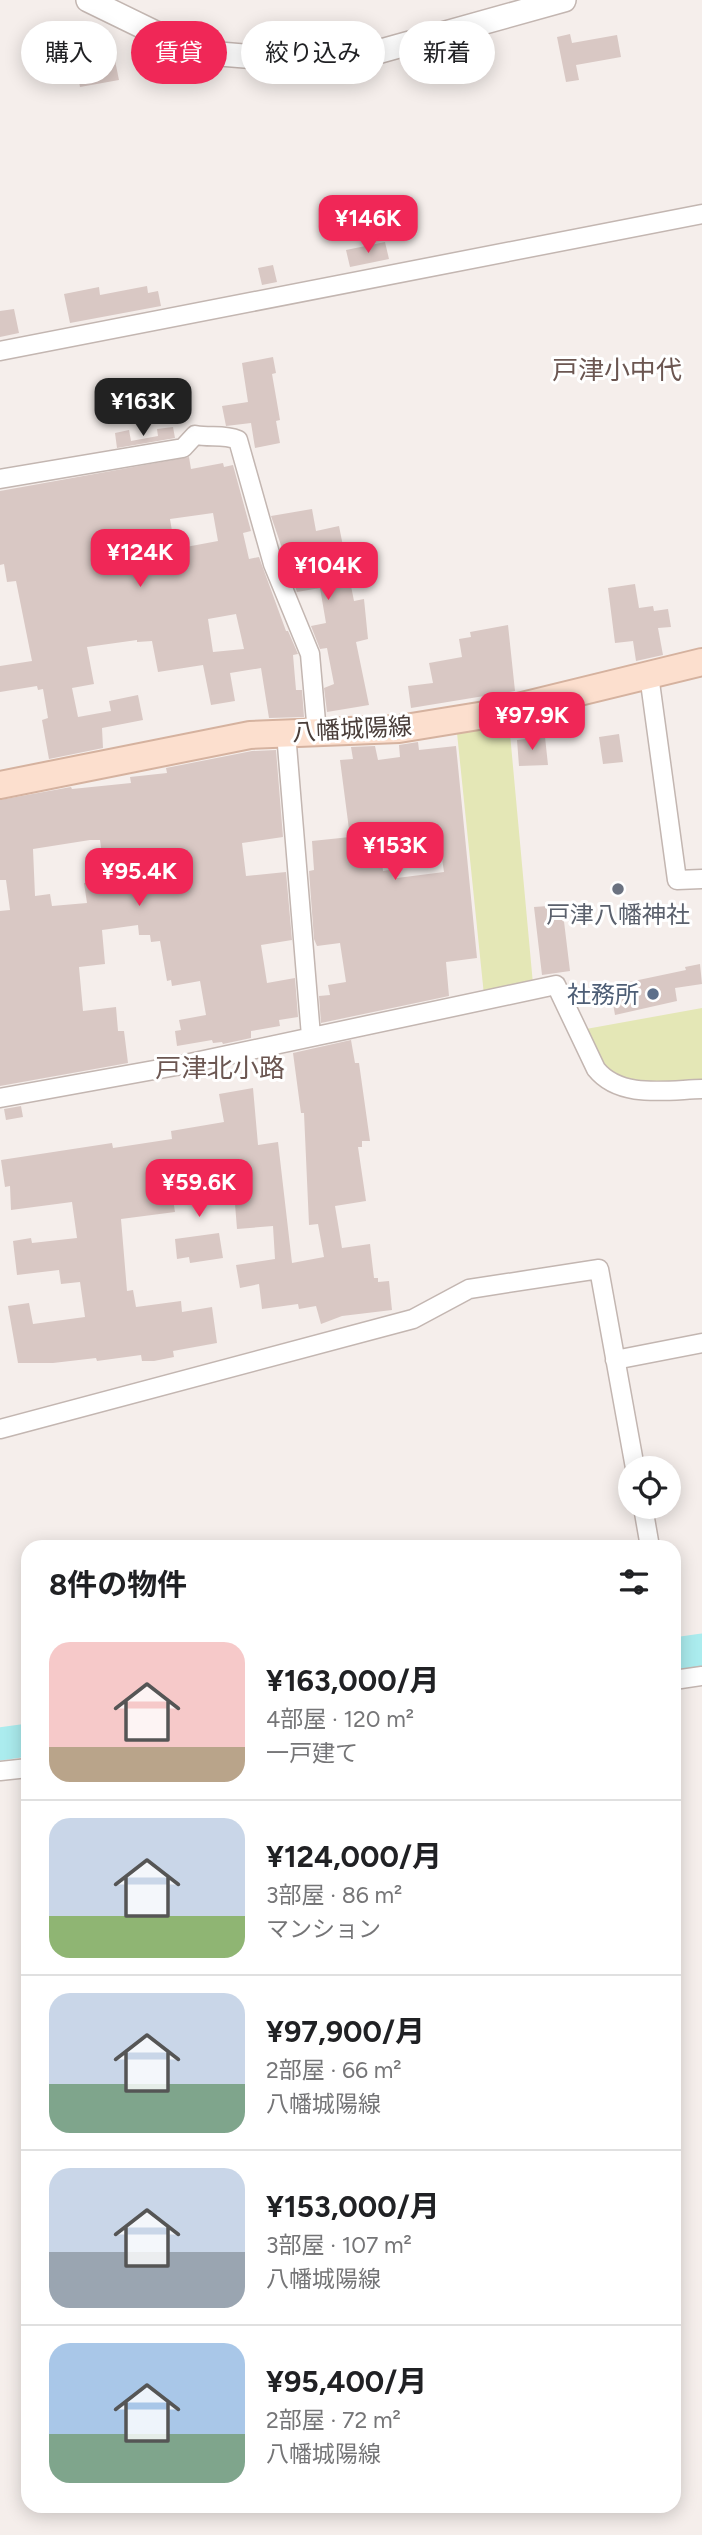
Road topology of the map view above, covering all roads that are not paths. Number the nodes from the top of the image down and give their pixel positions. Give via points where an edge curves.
1 (89, 0) edge
2 (564, 0) edge
3 (702, 214) edge
4 (0, 351) edge
5 (0, 479) edge
6 (702, 662) edge
7 (649, 675) junction
8 (286, 733) junction
9 (317, 733) junction
10 (0, 785) edge
11 (702, 879) edge
12 (311, 1036) junction
13 (702, 1089) edge
14 (0, 1098) edge
15 (702, 1343) edge
16 (615, 1360) junction
17 (0, 1429) edge
18 (633, 1456) edge
19 (645, 1519) edge
20 (649, 1540) edge
21 (702, 1676) edge
22 (681, 1677) edge
23 (21, 1769) edge
24 (0, 1771) edge

1 - 2 street via 208,53 293,60 363,56
3 - 4 street
5 - 9 street via 183,448 195,435 238,440 273,564 310,654
6 - 7 main road, 八幡城陽線
7 - 9 main road, 八幡城陽線 via 485,715 399,729
7 - 11 street via 677,880
8 - 9 main road, 八幡城陽線
8 - 10 main road, 八幡城陽線 via 250,735
8 - 12 street
12 - 13 street via 556,985 596,1069 615,1087
12 - 14 street
15 - 16 street
16 - 17 street via 599,1269 469,1289 413,1319
16 - 18 street
19 - 20 street
21 - 22 street
23 - 24 street

